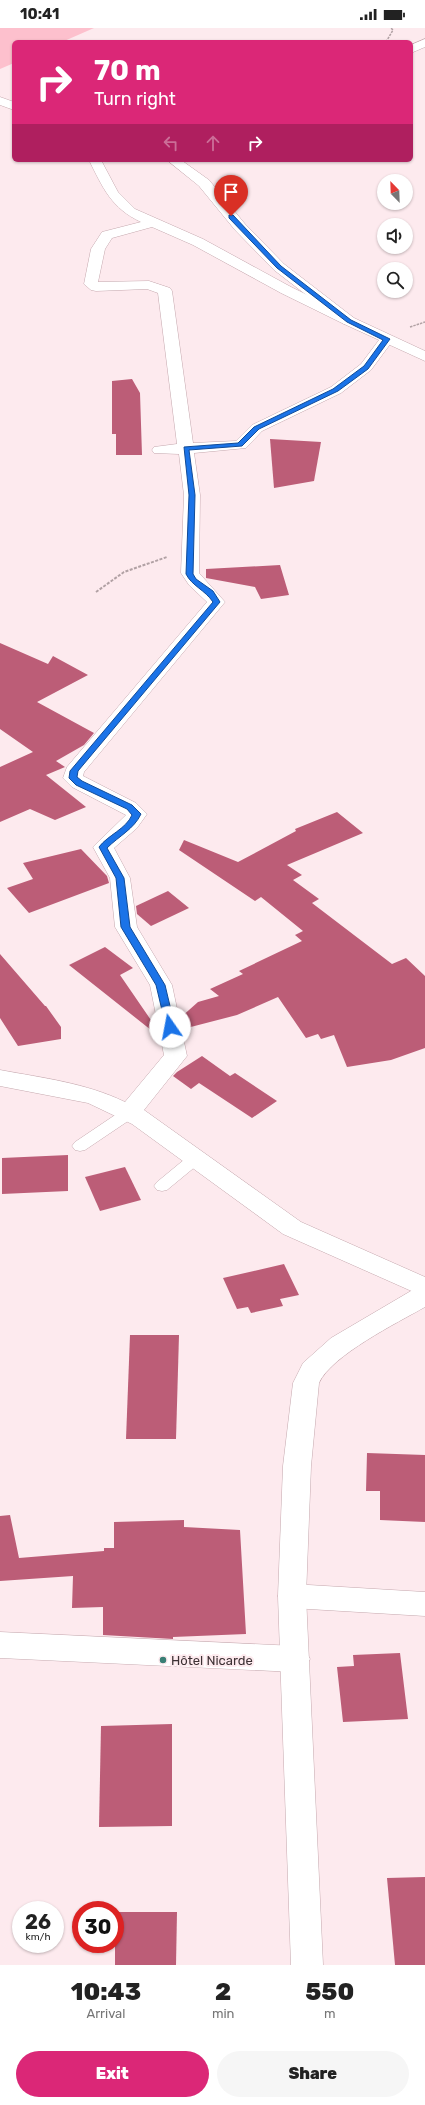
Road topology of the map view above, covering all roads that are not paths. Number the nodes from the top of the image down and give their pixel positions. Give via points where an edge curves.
1 (425, 42) edge
2 (413, 49) edge
3 (0, 101) edge
4 (12, 105) edge
5 (96, 162) edge
6 (176, 162) edge
7 (154, 222) junction
8 (349, 321) junction
9 (387, 339) junction
10 (425, 357) edge
11 (186, 448) junction
12 (160, 450) dead end
13 (0, 1078) edge
14 (129, 1113) junction
15 (80, 1146) dead end
16 (196, 1158) junction
17 (162, 1186) dead end
18 (425, 1288) edge
19 (425, 1295) edge
20 (292, 1596) junction
21 (425, 1604) edge
22 (0, 1645) edge
23 (295, 1659) junction
24 (307, 1965) edge

1 - 2 street
3 - 4 street
5 - 7 street via 112,194 130,212
6 - 8 street via 204,183 240,227 279,267
7 - 8 street via 198,242
7 - 11 street via 107,235 98,249 91,284 96,287 149,285 165,291
8 - 9 street
9 - 10 street
9 - 11 street via 366,367 336,390 257,428 240,445
11 - 12 street
11 - 14 street via 192,495 190,574 216,602 74,771 73,778 130,807 137,814 133,824 103,847 120,878 126,927 161,985 176,1056
13 - 14 street via 96,1097
14 - 15 lane
14 - 16 street
16 - 17 lane
16 - 18 street via 292,1228
19 - 20 street via 340,1345 312,1370 306,1383 296,1466
20 - 21 street
20 - 23 street
22 - 23 street
23 - 24 street

